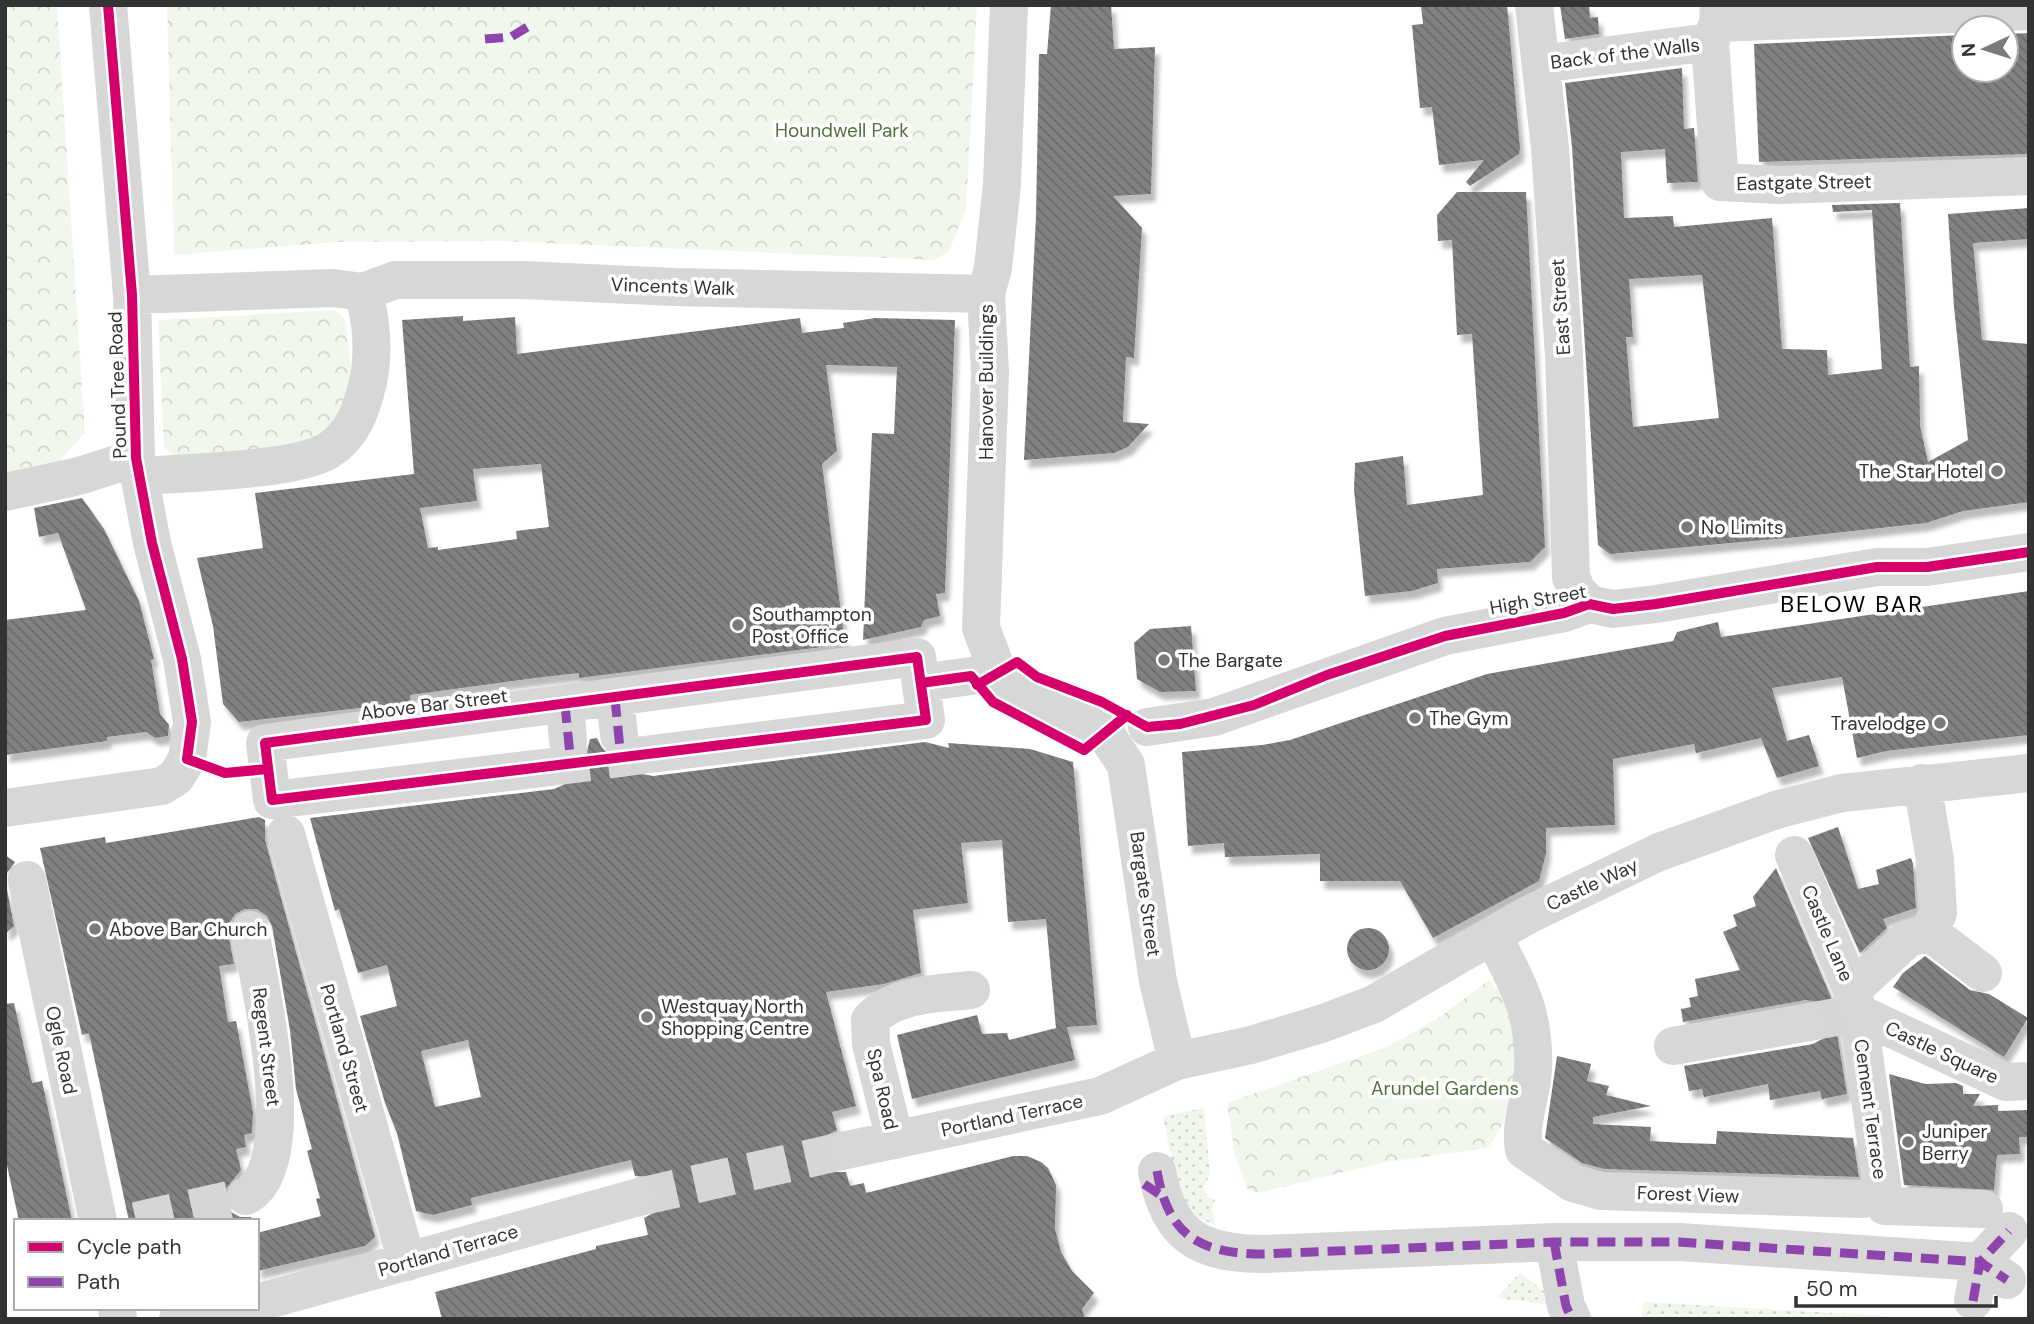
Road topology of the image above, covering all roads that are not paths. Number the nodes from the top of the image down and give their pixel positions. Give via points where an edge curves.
1 (108, 5) edge
2 (1009, 5) edge
3 (1534, 5) edge
4 (2029, 11) edge
5 (1716, 24) edge
6 (1541, 64) junction
7 (2029, 176) edge
8 (363, 292) junction
9 (986, 293) junction
10 (132, 295) junction
11 (137, 467) junction
12 (5, 492) edge
13 (2029, 552) edge
14 (1589, 604) junction
15 (984, 674) junction
16 (921, 683) junction
17 (1147, 727) dead end
18 (561, 738) junction
19 (651, 754) tunnel mouth
20 (2029, 773) edge
21 (1922, 783) junction
22 (5, 807) edge
23 (286, 834) dead end
24 (1794, 855) dead end
25 (27, 880) dead end
26 (250, 930) dead end
27 (1929, 932) junction
28 (1493, 936) junction
29 (1983, 973) dead end
30 (971, 990) dead end
31 (1840, 1010) junction
32 (1673, 1046) dead end
33 (1177, 1060) junction
34 (2029, 1081) edge
35 (895, 1140) junction
36 (842, 1151) tunnel mouth
37 (1154, 1184) dead end
38 (246, 1196) tunnel mouth
39 (639, 1197) tunnel mouth
40 (1874, 1202) junction
41 (98, 1219) edge
42 (1555, 1242) junction
43 (408, 1262) junction
44 (2010, 1277) edge
45 (1973, 1301) dead end
46 (259, 1302) edge
47 (224, 1310) edge
48 (178, 1319) edge
49 (1572, 1319) edge

1 - 10 street, Pound Tree Road
2 - 9 street, Hanover Buildings via 1002,184
3 - 6 street, East Street
4 - 5 street, Back of the Walls
5 - 6 street, Back of the Walls
5 - 7 street, Eastgate Street via 1720,182 1779,185
6 - 14 street, East Street via 1564,356 1570,566 1577,592
8 - 9 street, Vincents Walk via 395,280 523,280
8 - 10 street, Vincents Walk via 333,288
8 - 11 street via 369,314 371,367 363,402 349,430 329,451 285,464
9 - 15 street, Hanover Buildings via 990,373 981,628
10 - 11 street, Pound Tree Road
11 - 12 street
11 - 22 street, Pound Tree Road via 182,659 192,722 187,759 176,777 162,786
13 - 14 street, High Street via 1927,567 1877,567 1656,604 1613,609
14 - 17 street, High Street via 1445,636 1214,717
15 - 16 street
15 - 33 street, Bargate Street via 1105,733 1126,765 1158,981
16 - 18 street, Above Bar Street via 917,657 617,717
16 - 19 street, Above Bar Street via 926,720
18 - 18 street, Above Bar Street via 272,800 265,743
20 - 21 street, Castle Way
21 - 27 street via 1938,913
21 - 28 street, Castle Way via 1842,793 1779,809 1659,852
23 - 43 street, Portland Street
24 - 31 street, Castle Lane
25 - 41 street, Ogle Road
26 - 38 street, Regent Street via 276,1107 275,1142 264,1179
27 - 29 street
27 - 31 street via 1908,939
28 - 33 street, Castle Way via 1361,1009 1293,1034
28 - 40 street, Forest View via 1529,1006 1533,1069 1522,1132 1524,1150 1573,1183 1601,1191
30 - 35 street, Spa Road via 915,996 881,1008 870,1020
31 - 32 street
31 - 34 street, Castle Square via 2006,1082
31 - 40 street, Cement Terrace
33 - 35 street, Portland Terrace via 1100,1096
35 - 36 street, Portland Terrace
37 - 42 street via 1177,1225 1196,1242 1229,1253
39 - 43 street, Portland Terrace
40 - 44 street, Forest View via 1996,1220
42 - 44 street via 1679,1242
42 - 49 street
43 - 46 street, Portland Terrace
44 - 45 street
47 - 48 street

